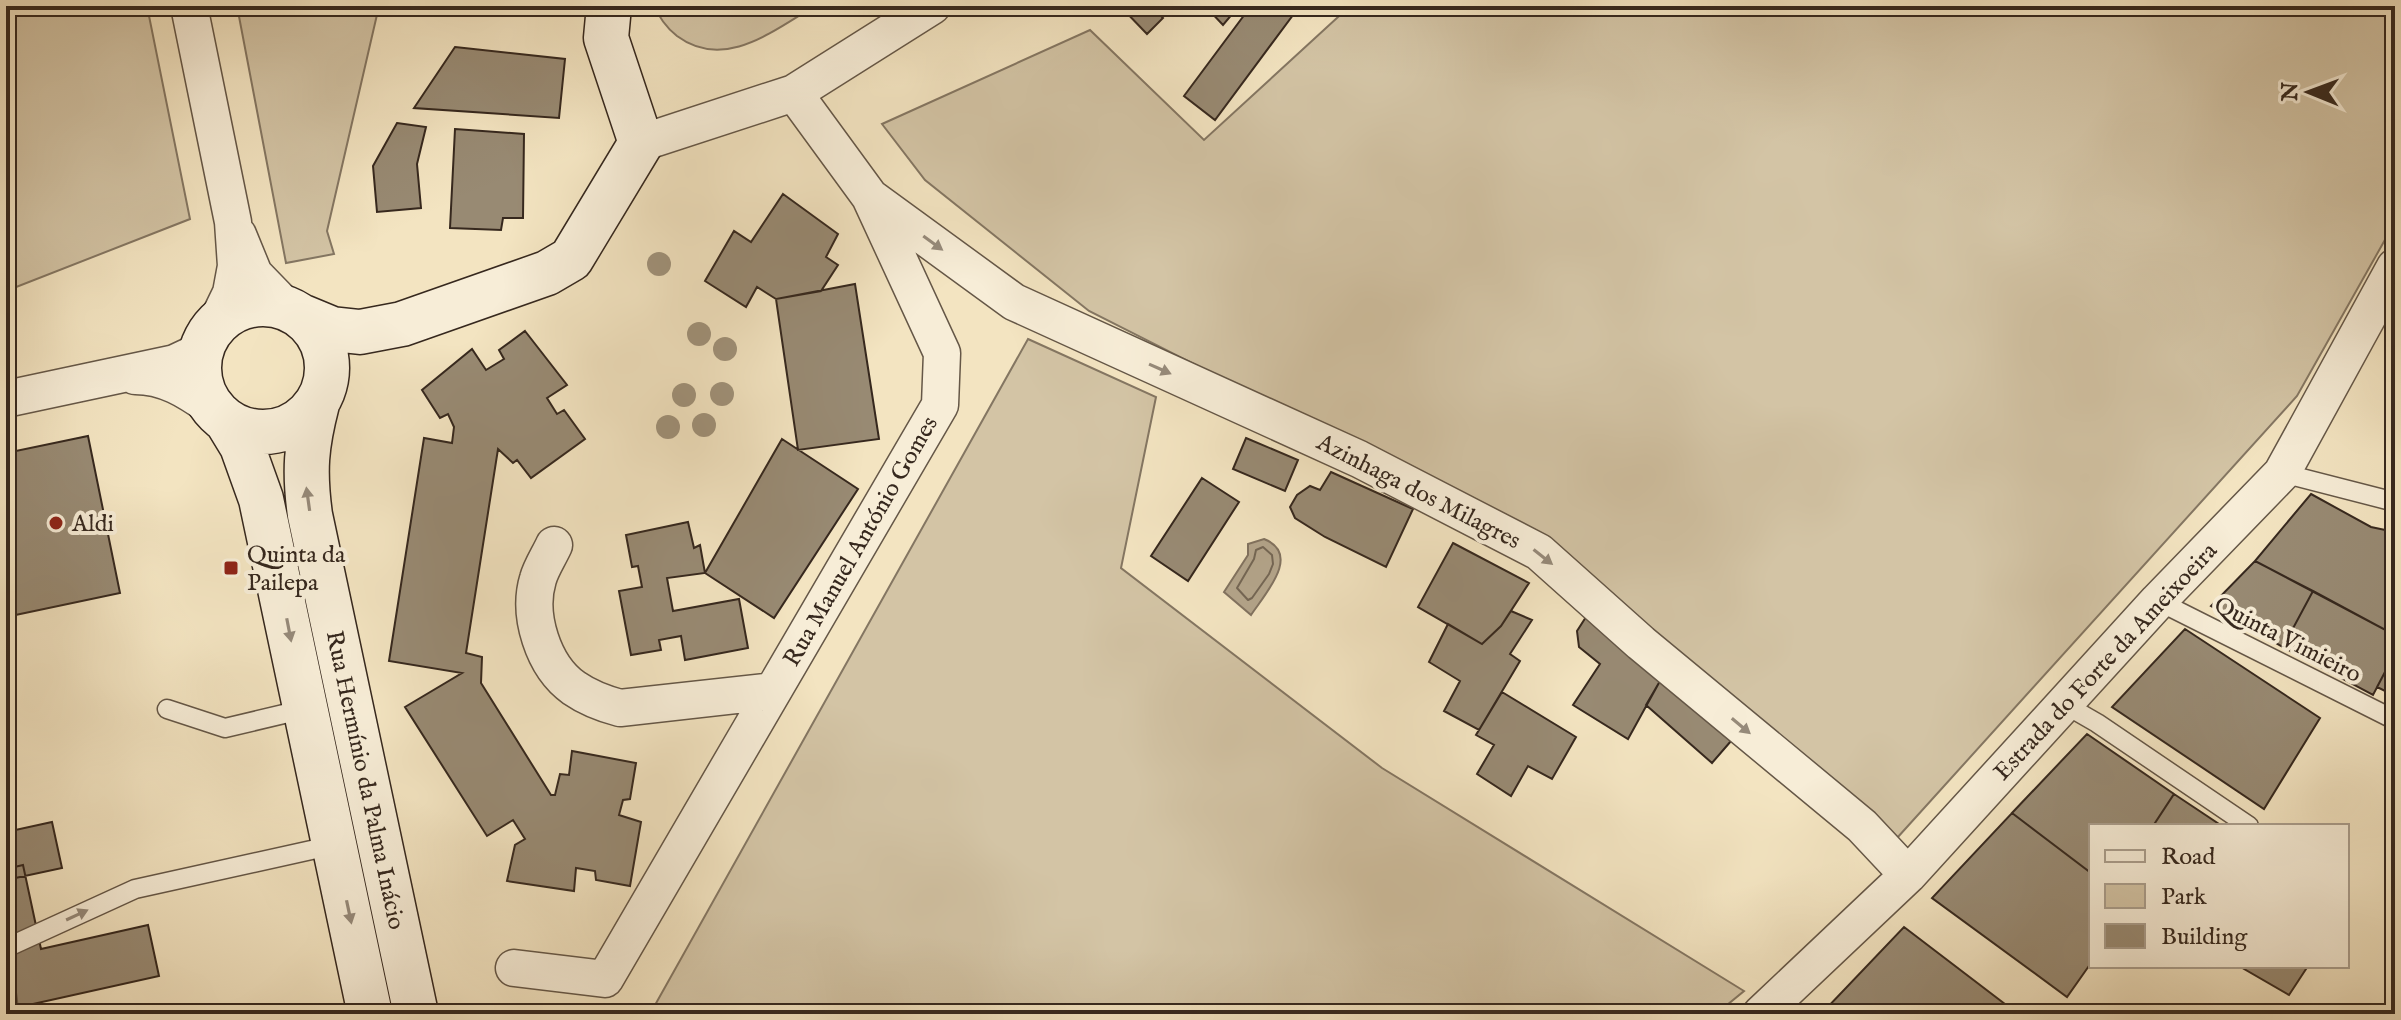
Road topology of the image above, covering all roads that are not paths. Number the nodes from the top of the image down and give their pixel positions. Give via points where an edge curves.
1 (189, 6) edge
2 (609, 6) edge
3 (932, 6) edge
4 (794, 93) junction
5 (641, 143) junction
6 (870, 197) junction
7 (233, 222) junction
8 (2393, 273) edge
9 (295, 312) junction
10 (402, 324) junction
11 (209, 335) junction
12 (121, 376) junction
13 (321, 395) junction
14 (6, 399) edge
15 (220, 415) junction
16 (2282, 473) junction
17 (2395, 502) edge
18 (554, 545) dead end
19 (2158, 601) junction
20 (773, 691) junction
21 (2064, 704) junction
22 (167, 709) dead end
23 (305, 709) junction
24 (2395, 720) edge
25 (2246, 824) edge
26 (334, 845) junction
27 (1908, 875) junction
28 (6, 948) edge
29 (514, 968) dead end
30 (6, 989) edge
31 (9, 1014) edge
32 (370, 1014) edge
33 (416, 1014) edge
34 (1761, 1014) edge

1 - 7 street
2 - 5 main road via 606,38
3 - 4 street
4 - 5 street
4 - 6 street, Rua Manuel António Gomes
5 - 10 main road via 571,259 547,273
6 - 20 street, Rua Manuel António Gomes via 942,353 940,405
6 -> 27 street, Azinhaga dos Milagres via 1014,302 1359,459 1539,552 1862,826
7 - 9 street via 254,274
7 - 11 street via 236,266 231,293
8 - 16 street, Estrada do Forte da Ameixoeira
9 - 10 main road via 332,329 360,332
9 - 11 main road via 267,303 247,305 230,313
9 - 13 main road via 316,331 325,349 328,368
10 - 13 main road via 358,351
11 - 12 street via 192,355 175,363
11 - 15 main road via 199,366 202,388
12 - 14 street
12 - 15 street via 178,384
13 - 15 main road via 304,418 270,433 248,431
33 -> 13 main road, Rua Hermínio da Palma Inácio via 310,515 306,446
15 -> 23 main road, Rua Hermínio da Palma Inácio via 242,446 261,499
16 - 17 lane
16 - 19 street, Estrada do Forte da Ameixoeira
18 - 20 street, Rua Manuel António Gomes via 537,581 535,620 547,657 572,687 620,708
19 - 21 street, Estrada do Forte da Ameixoeira
19 - 24 lane, Quinta Vimieiro
20 - 29 street, Rua Manuel António Gomes via 605,979
21 - 25 lane
21 - 27 street, Estrada do Forte da Ameixoeira
22 - 23 lane via 225,728
23 - 26 main road, Rua Hermínio da Palma Inácio
28 -> 26 lane via 135,889
26 -> 32 main road, Rua Hermínio da Palma Inácio
27 - 34 street, Estrada do Forte da Ameixoeira
30 - 31 lane

